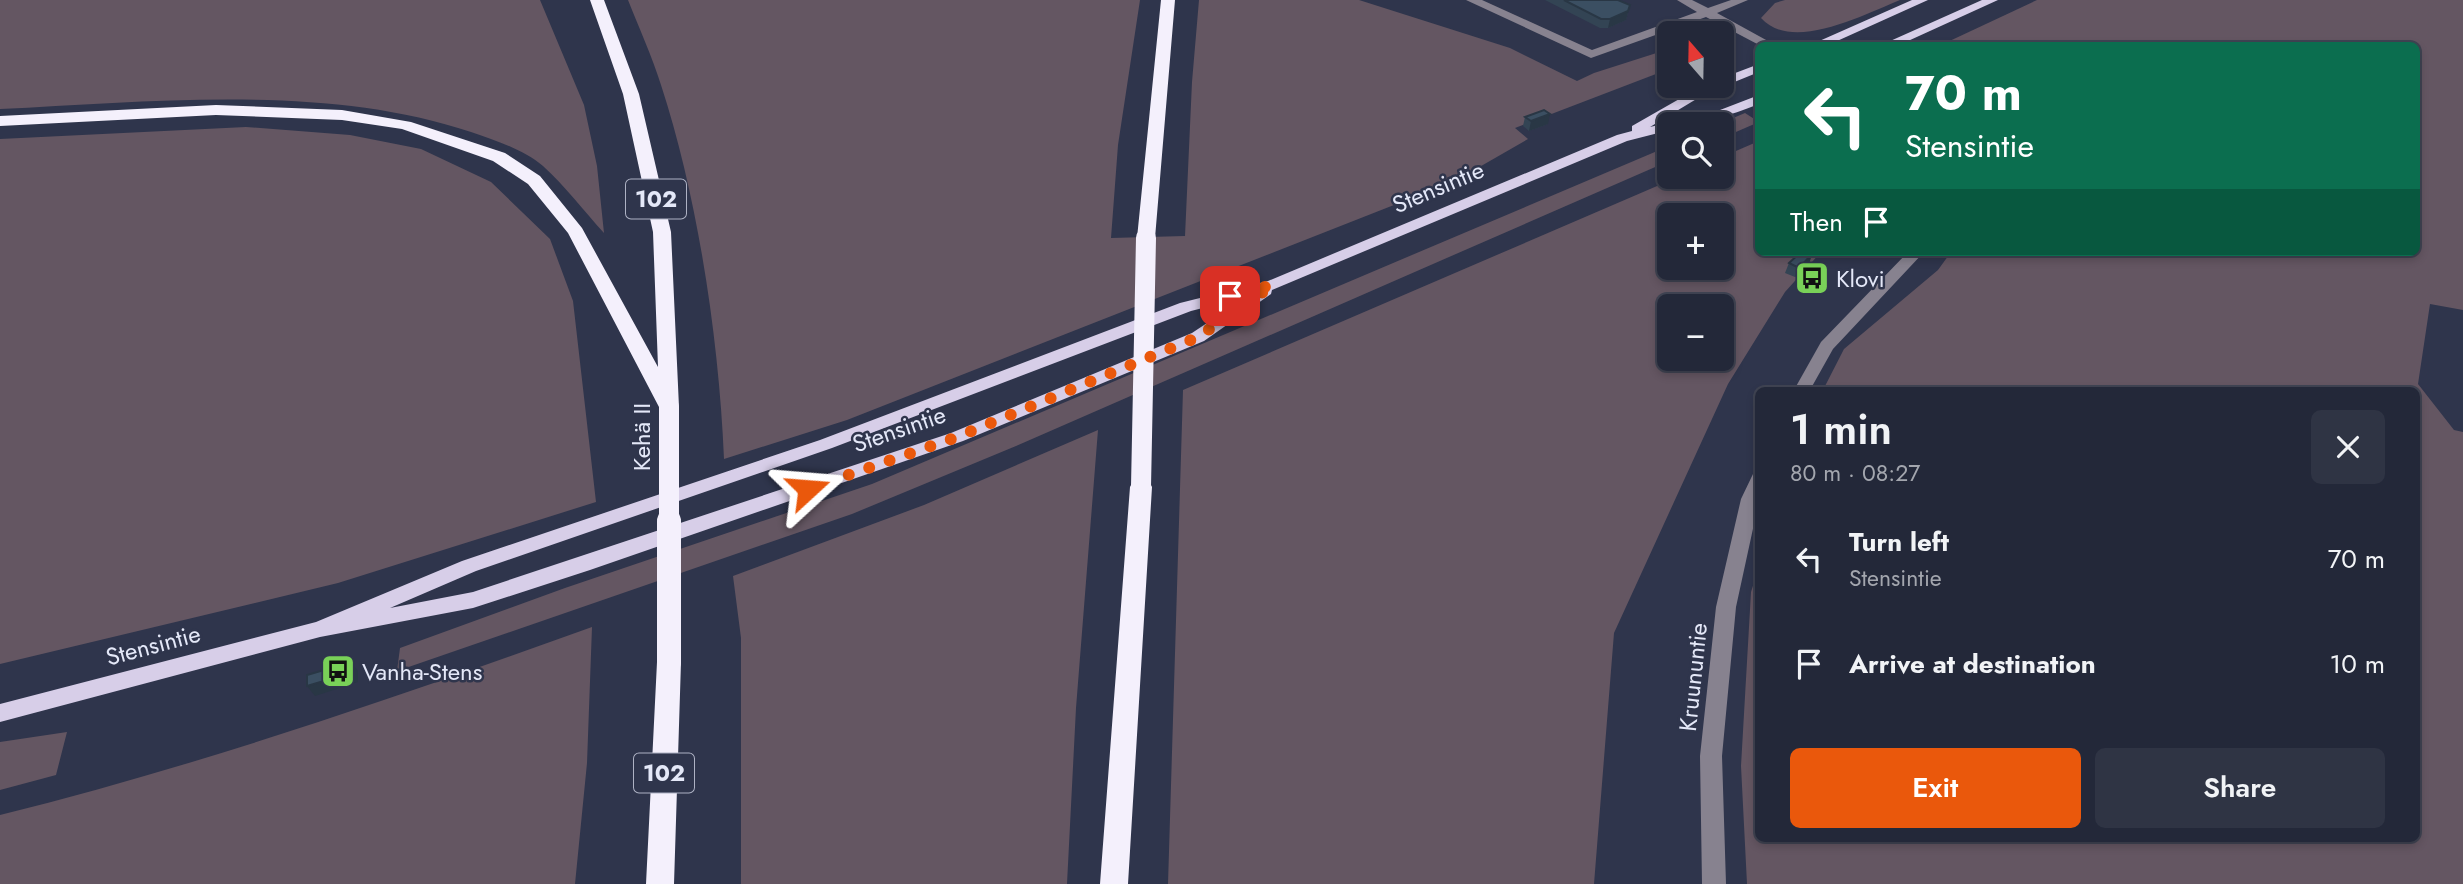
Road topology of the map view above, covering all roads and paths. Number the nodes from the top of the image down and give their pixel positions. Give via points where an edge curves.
1 (597, 0) edge
2 (1168, 0) edge
3 (1472, 0) edge
4 (1683, 0) edge
5 (1742, 0) edge
6 (1922, 0) edge
7 (1992, 0) edge
8 (1712, 13) junction
9 (1764, 42) edge
10 (1823, 42) edge
11 (1894, 42) edge
12 (1755, 70) edge
13 (1734, 77) edge
14 (1687, 98) edge
15 (1755, 101) edge
16 (1726, 112) edge
17 (0, 121) edge
18 (1657, 129) edge
19 (1622, 138) junction
20 (1912, 256) edge
21 (1273, 285) junction
22 (1804, 387) edge
23 (669, 407) junction
24 (1755, 488) edge
25 (320, 629) junction
26 (0, 713) edge
27 (660, 884) edge
28 (1114, 884) edge
29 (1714, 884) edge

1 - 23 highway, Kehä II / 102 via 631,94 662,232
2 - 28 highway, bridge via 1146,238 1141,487
3 - 8 street via 1591,54
4 - 8 street
5 - 8 street
6 - 10 main road
7 - 11 main road
8 - 9 street
12 - 13 main road
14 - 19 main road, Stensintie
15 - 16 main road
17 - 23 highway via 216,110 342,115 405,125 499,157 534,180 576,232
18 - 19 main road, Stensintie
19 - 21 main road, Stensintie
20 - 22 street via 1827,346
21 - 25 main road, Stensintie via 1186,307 826,444 469,566
21 - 25 main road, Stensintie via 1198,337 957,437 472,600
23 - 27 highway, Kehä II / 102, bridge via 669,662
24 - 29 street, Kruununtie via 1727,607 1712,756
25 - 26 main road, Stensintie

